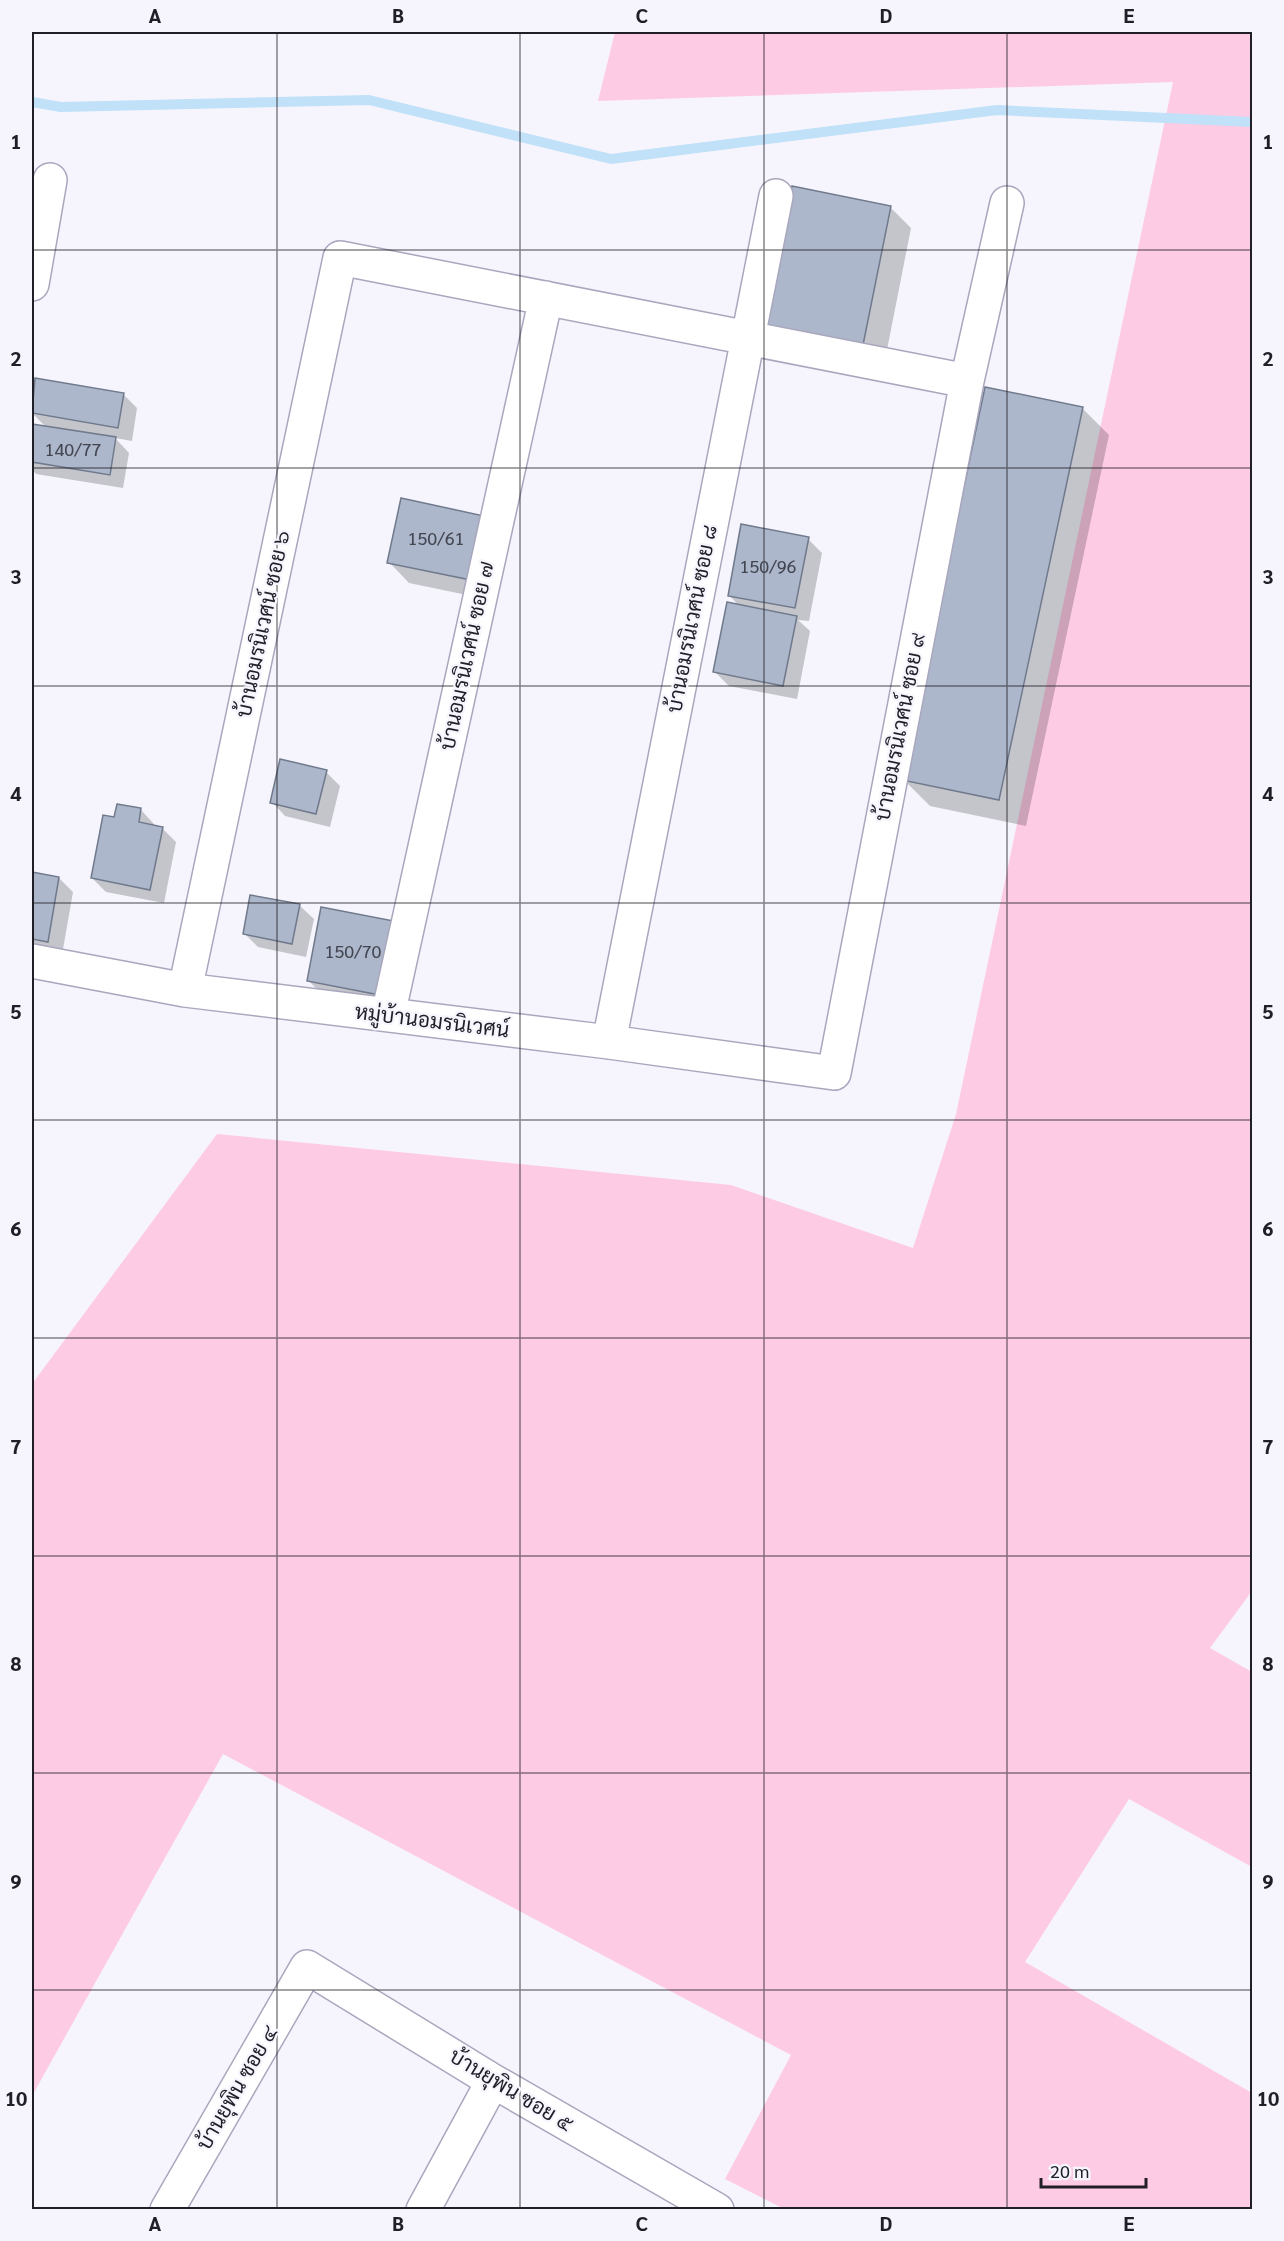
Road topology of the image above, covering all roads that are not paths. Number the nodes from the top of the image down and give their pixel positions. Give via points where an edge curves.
1 (50, 180) dead end
2 (776, 196) dead end
3 (1007, 203) dead end
4 (33, 266) edge
5 (546, 298) junction
6 (747, 336) junction
7 (967, 381) junction
8 (32, 961) edge
9 (185, 990) junction
10 (388, 1015) junction
11 (609, 1042) junction
12 (834, 1073) joint
13 (307, 1967) joint
14 (493, 2081) junction
15 (684, 2202) edge
16 (167, 2210) edge
17 (423, 2210) edge
18 (717, 2210) edge

1 - 4 street
2 - 6 street, บ้านอมรนิเวศน์ ซอย ๘
3 - 7 street, บ้านอมรนิเวศน์ ซอย ๙
5 - 6 street
5 - 9 street, บ้านอมรนิเวศน์ ซอย ๖ via 340,258
5 - 10 street, บ้านอมรนิเวศน์ ซอย ๗
6 - 7 street
6 - 11 street, บ้านอมรนิเวศน์ ซอย ๘
7 - 12 street, บ้านอมรนิเวศน์ ซอย ๙
8 - 9 street, หมู่บ้านอมรนิเวศน์
9 - 10 street, หมู่บ้านอมรนิเวศน์
10 - 11 street, หมู่บ้านอมรนิเวศน์
11 - 12 street, หมู่บ้านอมรนิเวศน์
13 - 14 street, บ้านยุพิน ซอย ๕
13 - 16 street, บ้านยุพิน ซอย ๔
14 - 15 street, บ้านยุพิน ซอย ๕
14 - 17 street
15 - 18 street, บ้านยุพิน ซอย ๕

